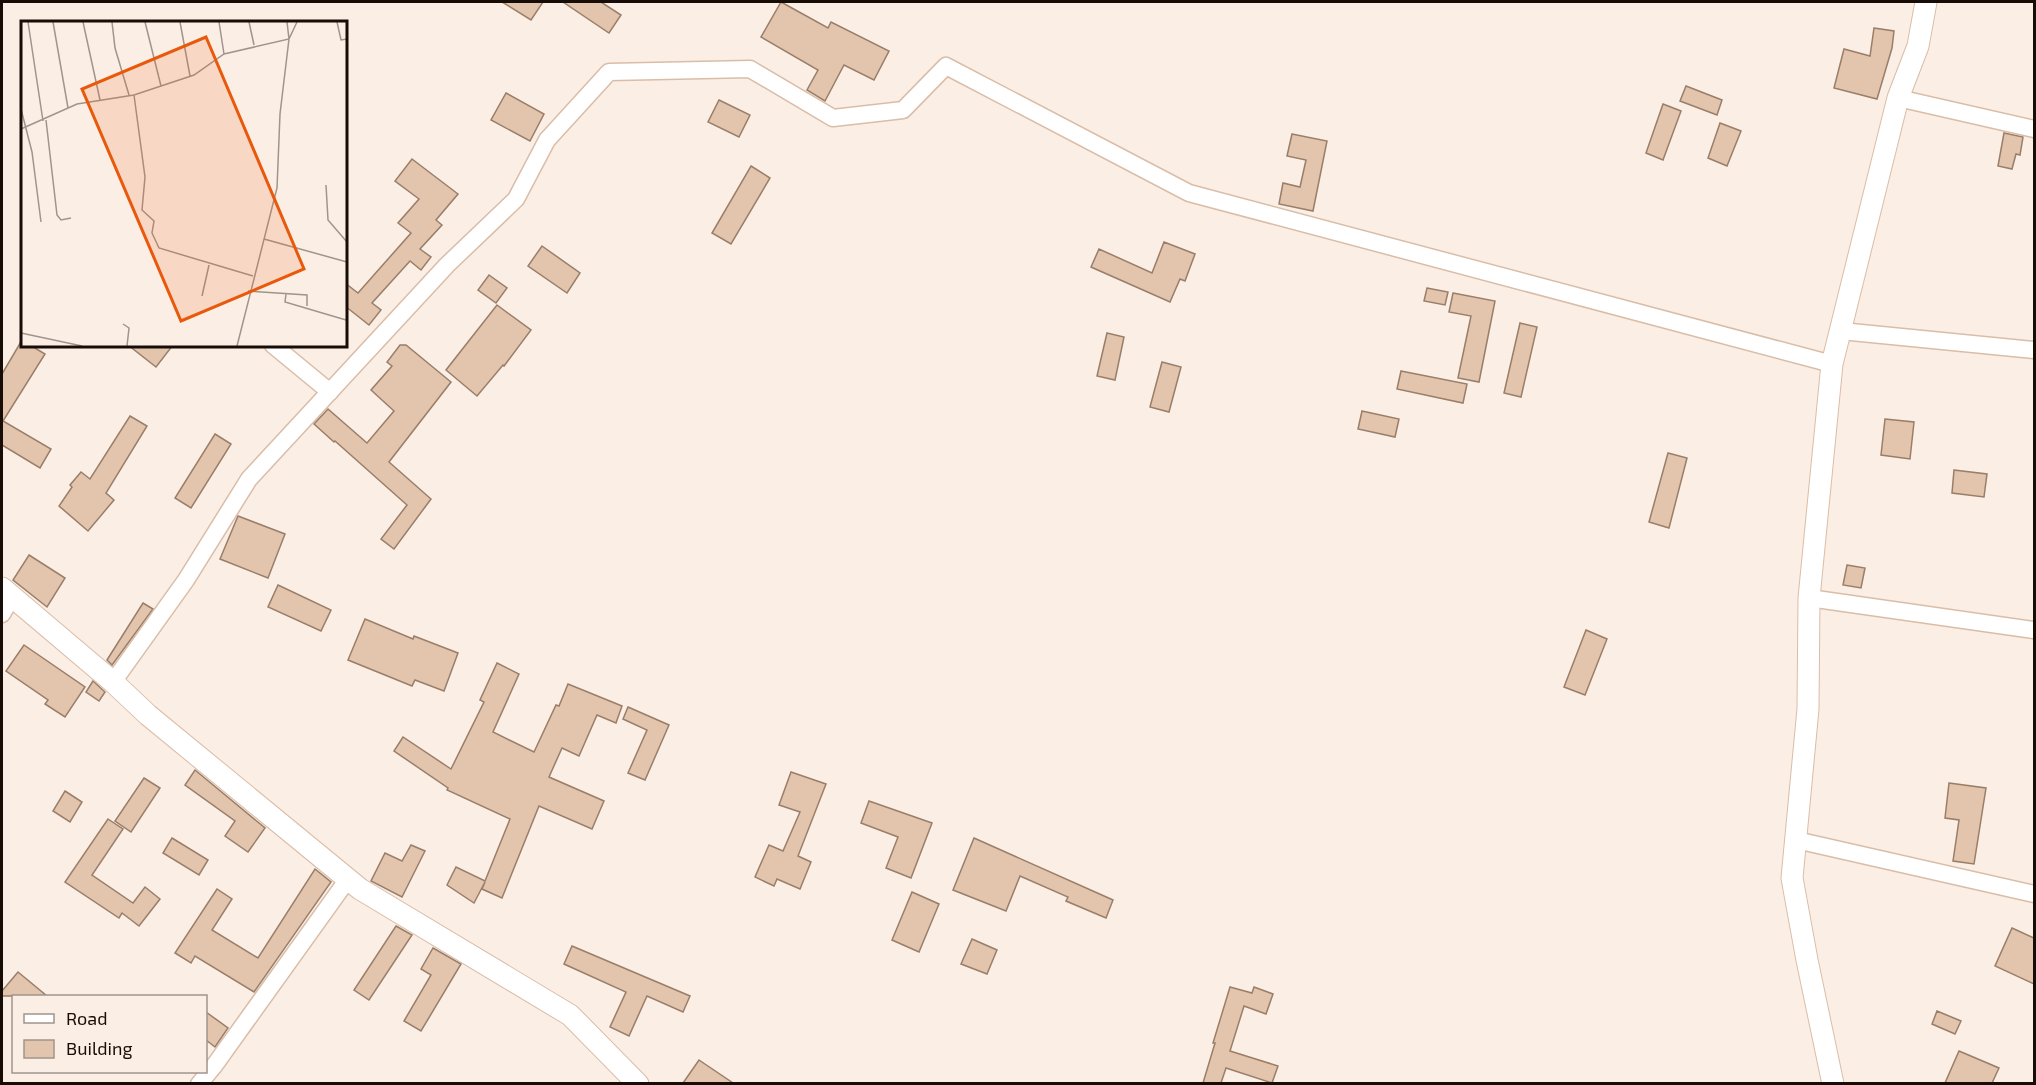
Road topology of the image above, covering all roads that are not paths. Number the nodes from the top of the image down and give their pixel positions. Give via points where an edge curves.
1 (1926, 2) edge
2 (1898, 99) junction
3 (2034, 129) edge
4 (1841, 331) junction
5 (274, 346) edge
6 (2034, 350) edge
7 (1832, 364) junction
8 (330, 392) junction
9 (1809, 598) junction
10 (5, 600) edge
11 (2034, 630) edge
12 (113, 681) junction
13 (1796, 840) junction
14 (348, 879) junction
15 (2034, 894) edge
16 (199, 1083) edge
17 (639, 1083) edge
18 (1833, 1083) edge

1 - 2 street via 1918,46
2 - 3 street
2 - 4 street
4 - 6 street
4 - 7 street
5 - 8 street
7 - 8 street via 1189,193 946,66 903,110 833,118 750,69 738,69 609,72 547,140 516,199 447,265
7 - 9 street
8 - 12 street via 249,479 186,580
9 - 11 street
9 - 13 street via 1808,709
10 - 12 street
12 - 14 street
13 - 15 street
13 - 18 street via 1792,878
14 - 16 street
14 - 17 street via 570,1015

